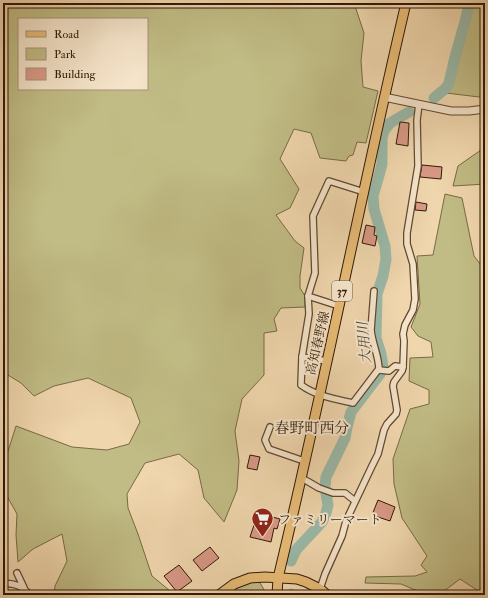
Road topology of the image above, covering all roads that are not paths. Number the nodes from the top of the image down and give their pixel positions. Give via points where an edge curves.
1 (406, 3) edge
2 (384, 97) junction
3 (419, 104) junction
4 (485, 109) edge
5 (364, 192) junction
6 (374, 291) dead end
7 (308, 296) junction
8 (339, 306) junction
9 (302, 357) junction
10 (327, 361) junction
11 (403, 367) junction
12 (382, 370) junction
13 (319, 395) junction
14 (270, 427) dead end
15 (304, 461) junction
16 (301, 478) junction
17 (355, 501) junction
18 (17, 573) dead end
19 (278, 578) junction
20 (3, 583) edge
21 (24, 588) junction
22 (320, 589) junction
23 (30, 595) edge
24 (219, 595) edge
25 (277, 595) edge
26 (327, 595) edge

1 - 2 main road, 高知春野線 / 37
2 - 3 street
2 - 5 main road, 高知春野線 / 37
3 - 4 street via 460,112
3 - 11 street via 418,166 407,233 407,244 413,264 415,299 403,334
5 - 7 street via 329,181 313,216 315,273
5 - 8 main road, 高知春野線 / 37
6 - 12 street via 371,336
7 - 8 street
7 - 9 street via 309,314
8 - 10 main road, 高知春野線 / 37
9 - 10 street
9 - 13 street via 301,384
10 - 13 main road, 高知春野線 / 37
11 - 12 street via 395,366 387,372
11 - 17 street via 393,386 396,414 384,430 378,454
12 - 13 street via 378,370 353,403
13 - 15 main road, 高知春野線 / 37
14 - 15 street via 265,440 269,449
15 - 16 main road, 高知春野線 / 37
16 - 17 street via 333,493 345,493
16 - 19 main road, 高知春野線 / 37
17 - 22 street
18 - 21 street
19 - 22 main road via 296,579
19 - 24 main road via 250,578 234,584
19 - 25 main road, 高知春野線 / 37
20 - 21 street
21 - 23 street
22 - 26 main road

